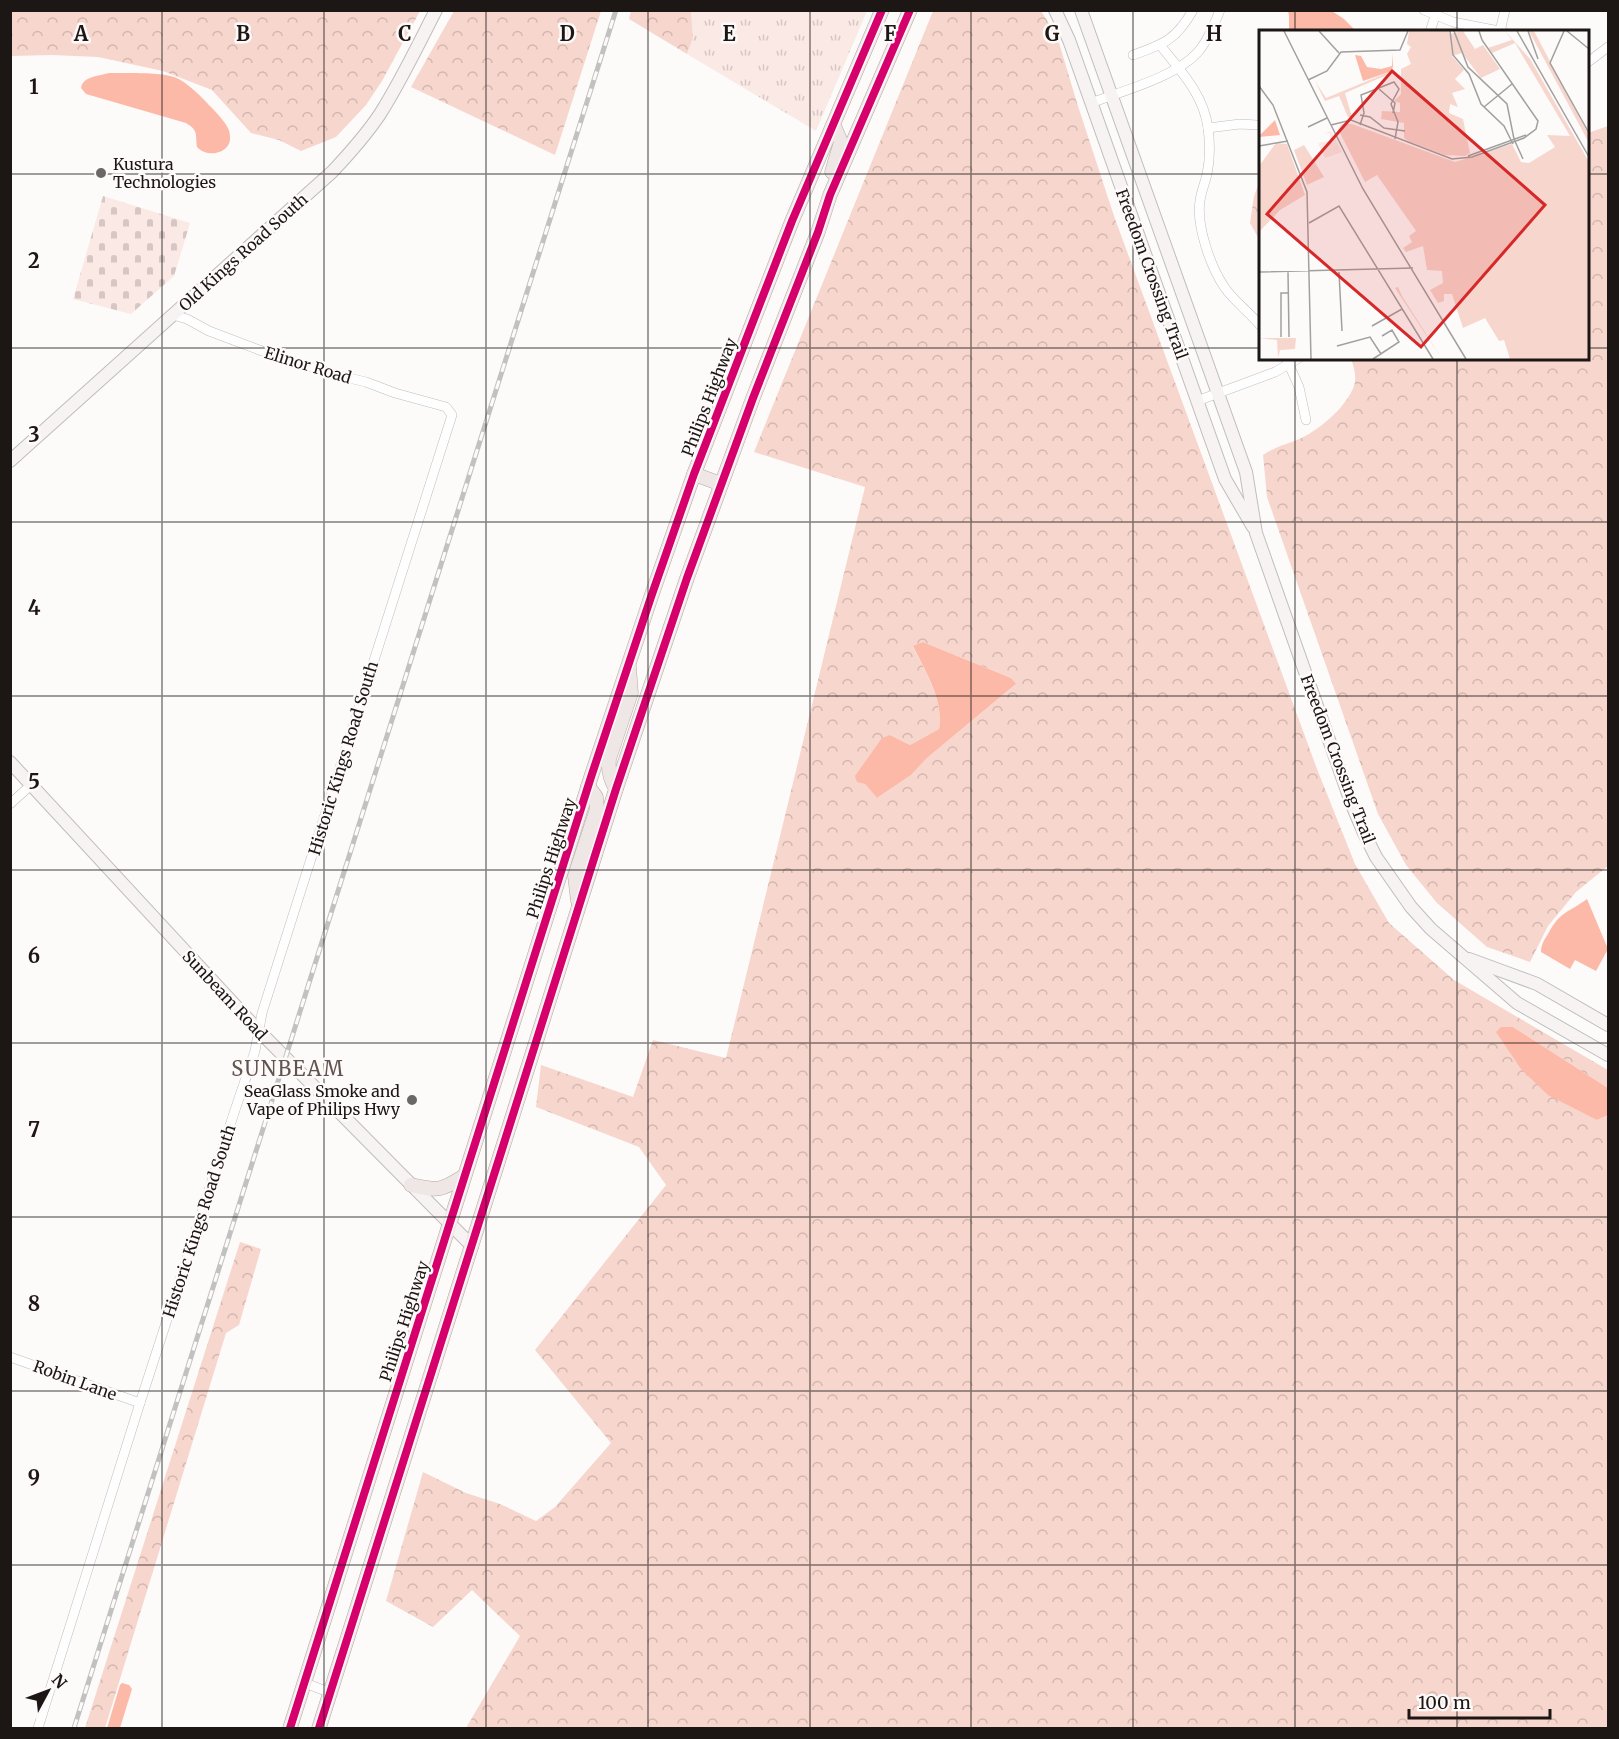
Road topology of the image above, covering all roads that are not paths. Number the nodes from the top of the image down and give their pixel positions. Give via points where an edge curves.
1 (436, 10) edge
2 (882, 10) edge
3 (910, 10) edge
4 (1055, 10) edge
5 (1081, 10) edge
6 (1193, 10) edge
7 (1220, 10) edge
8 (1424, 10) edge
9 (1505, 10) edge
10 (1435, 16) junction
11 (1431, 30) edge
12 (1497, 30) edge
13 (1502, 30) edge
14 (1160, 45) junction
15 (1608, 47) edge
16 (1133, 55) dead end
17 (1589, 61) edge
18 (1178, 67) junction
19 (1112, 95) junction
20 (1091, 103) junction
21 (1257, 125) dead end
22 (834, 126) junction
23 (1208, 128) junction
24 (830, 195) junction
25 (173, 315) junction
26 (1259, 324) edge
27 (1288, 362) edge
28 (1218, 393) junction
29 (1197, 401) junction
30 (446, 407) joint
31 (1306, 420) dead end
32 (10, 461) edge
33 (694, 474) junction
34 (721, 484) junction
35 (1256, 533) junction
36 (628, 662) junction
37 (10, 762) edge
38 (31, 785) junction
39 (588, 786) junction
40 (616, 789) junction
41 (10, 804) edge
42 (579, 906) junction
43 (1465, 957) junction
44 (1608, 1025) edge
45 (259, 1031) junction
46 (1608, 1055) edge
47 (464, 1176) junction
48 (411, 1185) junction
49 (449, 1224) junction
50 (472, 1246) junction
51 (10, 1357) edge
52 (140, 1403) junction
53 (305, 1683) junction
54 (331, 1693) junction
55 (38, 1728) edge
56 (290, 1728) edge
57 (319, 1728) edge

1 - 25 street, Old Kings Road South via 379,115 345,157
2 - 22 main road, Philips Highway
3 - 24 main road
4 - 20 street, Freedom Crossing Trail
5 - 19 street, Freedom Crossing Trail
6 - 14 street via 1179,31
7 - 18 street via 1199,51
8 - 10 street
9 - 13 street
10 - 11 street
10 - 12 street
14 - 16 street
14 - 18 street
15 - 17 street
18 - 19 street
18 - 23 street via 1198,98
19 - 20 street
19 - 28 street, Freedom Crossing Trail
20 - 29 street, Freedom Crossing Trail
21 - 23 street
22 - 24 main road via 841,142 831,175
22 - 33 main road, Philips Highway via 792,222
23 - 26 street via 1207,173 1199,215 1202,231 1225,289
24 - 34 main road
25 - 30 street, Elinor Road via 262,351
25 - 32 street, Old Kings Road South
27 - 28 street via 1275,372
27 - 31 street
28 - 29 street
28 - 35 street, Freedom Crossing Trail via 1246,472
29 - 35 street, Freedom Crossing Trail via 1225,479
30 - 45 street, Historic Kings Road South via 452,415
33 - 34 main road
33 - 36 main road, Philips Highway
34 - 40 main road
35 - 43 street, Freedom Crossing Trail via 1364,833 1412,907
36 - 39 main road, Philips Highway
36 - 40 main road via 631,693 609,759 608,770
37 - 38 street, Sunbeam Road
38 - 41 street
38 - 45 street, Sunbeam Road
39 - 42 main road via 596,797 597,809 575,876
39 - 47 main road, Philips Highway
40 - 42 main road
42 - 50 main road
43 - 44 street, Freedom Crossing Trail via 1538,984
43 - 46 street, Freedom Crossing Trail via 1517,1003
45 - 48 street, Sunbeam Road
45 - 52 street, Historic Kings Road South
47 - 48 main road via 441,1189
47 - 49 main road, Philips Highway
48 - 49 street, Sunbeam Road
49 - 50 street, Sunbeam Road
49 - 53 main road, Philips Highway
50 - 54 main road
51 - 52 street, Robin Lane
52 - 55 street, Historic Kings Road South
53 - 54 street
53 - 56 main road, Philips Highway
54 - 57 main road

